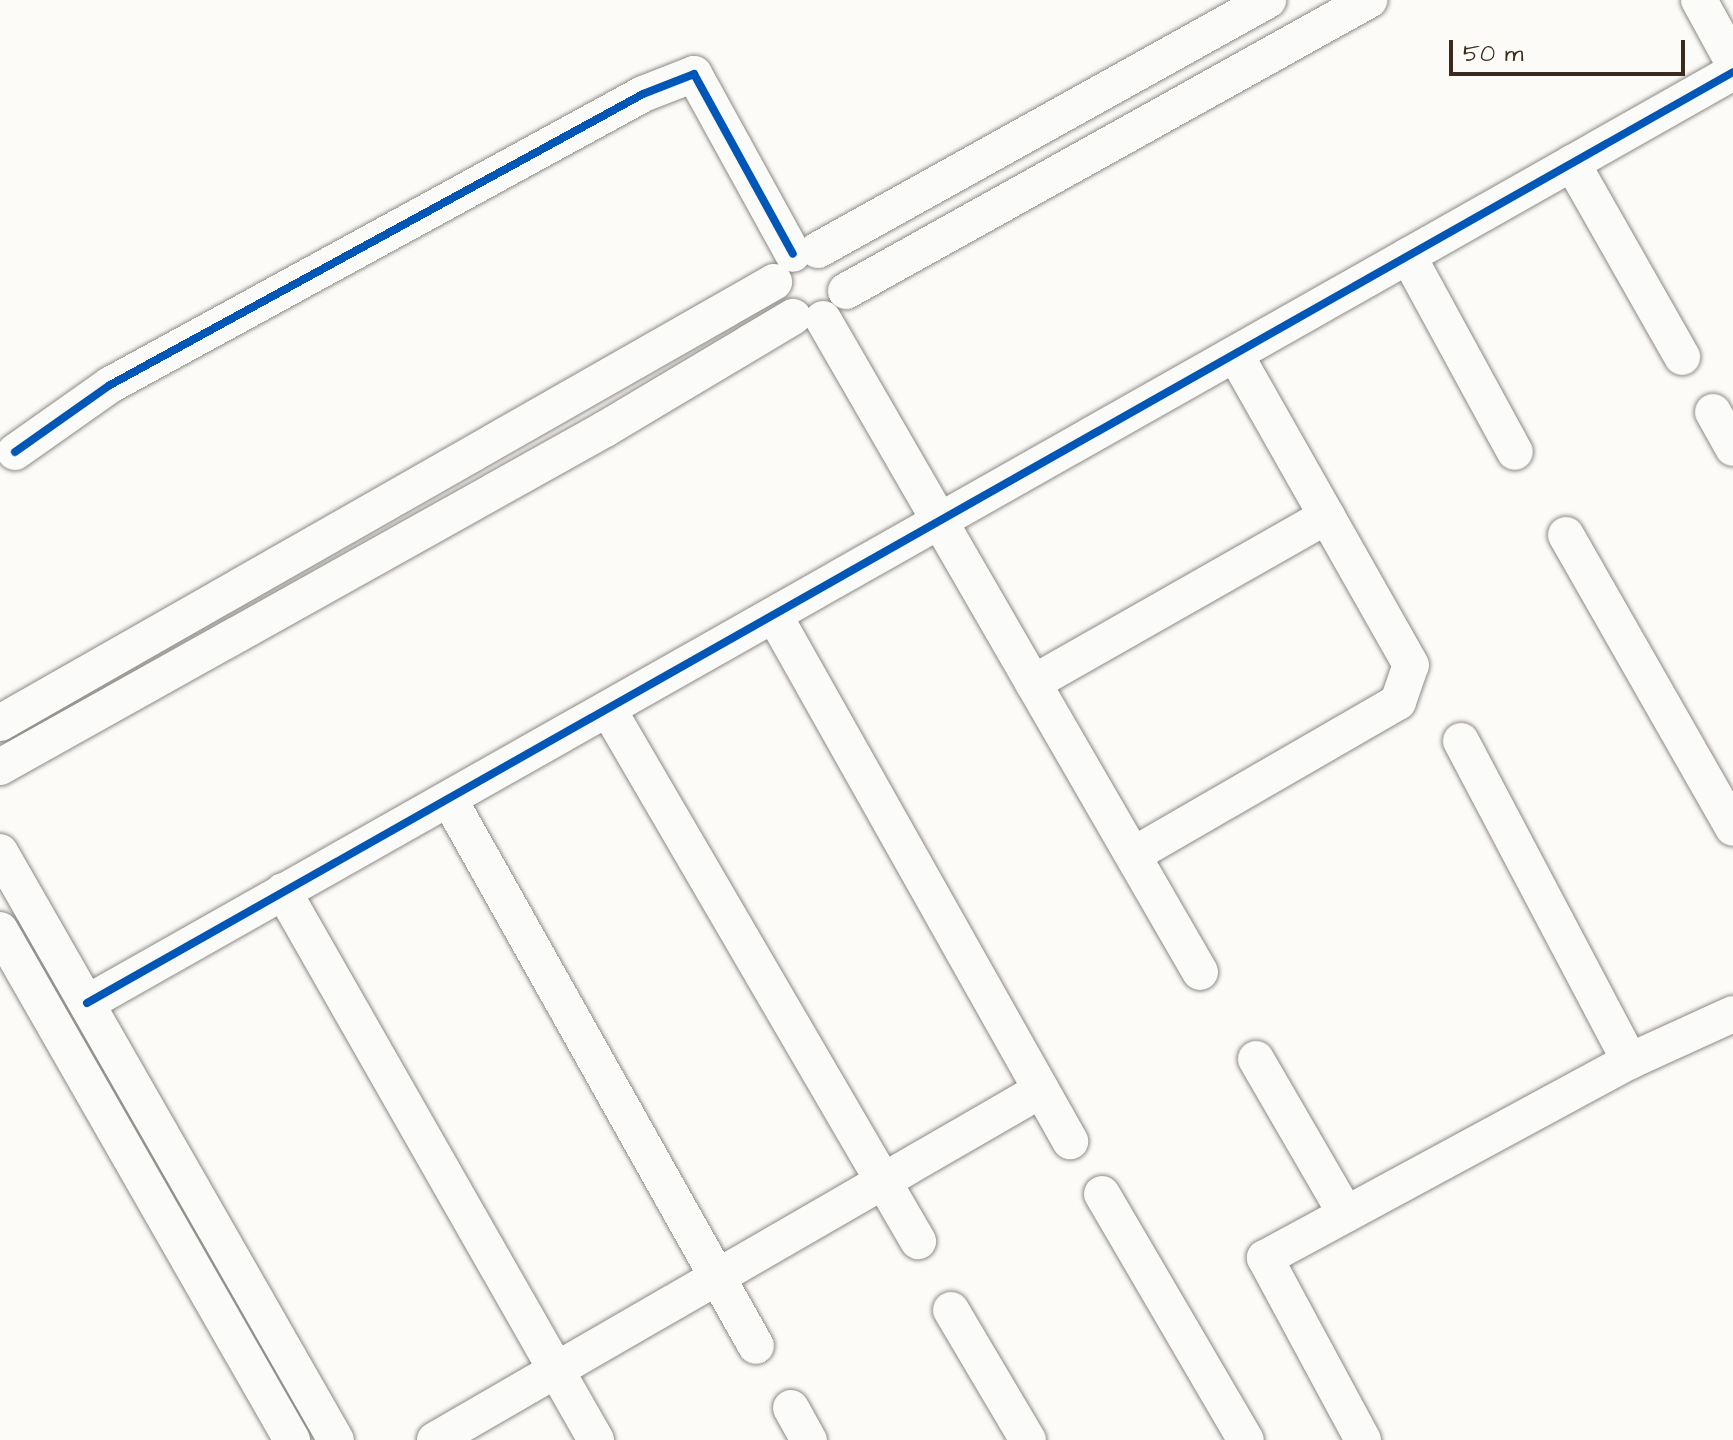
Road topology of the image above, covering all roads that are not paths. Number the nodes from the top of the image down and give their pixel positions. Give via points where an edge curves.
1 (1268, 0) edge
2 (1369, 0) edge
3 (1699, 0) edge
4 (1733, 62) edge
5 (1733, 72) edge
6 (1572, 163) junction
7 (1408, 256) junction
8 (795, 262) junction
9 (846, 291) junction
10 (808, 318) junction
11 (1235, 354) junction
12 (1682, 357) dead end
13 (1713, 412) dead end
14 (1733, 448) edge
15 (15, 452) dead end
16 (1515, 452) dead end
17 (1327, 516) junction
18 (939, 521) junction
19 (1566, 535) dead end
20 (774, 615) junction
21 (1033, 683) junction
22 (608, 709) junction
23 (0, 723) edge
24 (1461, 741) dead end
25 (0, 767) edge
26 (449, 799) junction
27 (1733, 828) edge
28 (0, 852) edge
29 (1133, 855) junction
30 (283, 891) junction
31 (0, 930) edge
32 (1200, 972) dead end
33 (87, 1003) junction
34 (1733, 1014) edge
35 (1256, 1059) dead end
36 (1630, 1061) junction
37 (1041, 1090) junction
38 (1070, 1141) dead end
39 (883, 1181) junction
40 (1102, 1194) dead end
41 (1346, 1214) junction
42 (918, 1241) dead end
43 (717, 1277) junction
44 (951, 1310) dead end
45 (756, 1346) dead end
46 (556, 1370) junction
47 (791, 1408) dead end
48 (292, 1440) edge
49 (336, 1440) edge
50 (435, 1440) edge
51 (596, 1440) edge
52 (809, 1440) edge
53 (1028, 1440) edge
54 (1246, 1440) edge
55 (1363, 1440) edge

1 - 8 street
2 - 9 street
3 - 4 street
5 - 6 street
6 - 7 street
6 - 12 street
7 - 11 street
7 - 16 street
8 - 9 street via 840,265
8 - 10 street via 776,296
8 - 15 street via 694,74 643,94 110,385
8 - 23 street
9 - 10 street via 834,313
10 - 18 street
10 - 25 street
11 - 17 street
11 - 18 street
13 - 14 street
17 - 21 street
17 - 29 street via 1411,665 1398,702
18 - 20 street
18 - 21 street
19 - 27 street
20 - 22 street
20 - 37 street
21 - 29 street
22 - 26 street
22 - 39 street
24 - 36 street
26 - 30 street
26 - 43 street
28 - 33 street
29 - 32 street
30 - 33 street
30 - 46 street
31 - 48 street
33 - 49 street
34 - 36 street
35 - 41 street
36 - 41 street
37 - 38 street
37 - 39 street
39 - 42 street
39 - 43 street
40 - 54 street
41 - 55 street via 1265,1258
43 - 45 street
43 - 46 street
44 - 53 street
46 - 50 street
46 - 51 street
47 - 52 street

